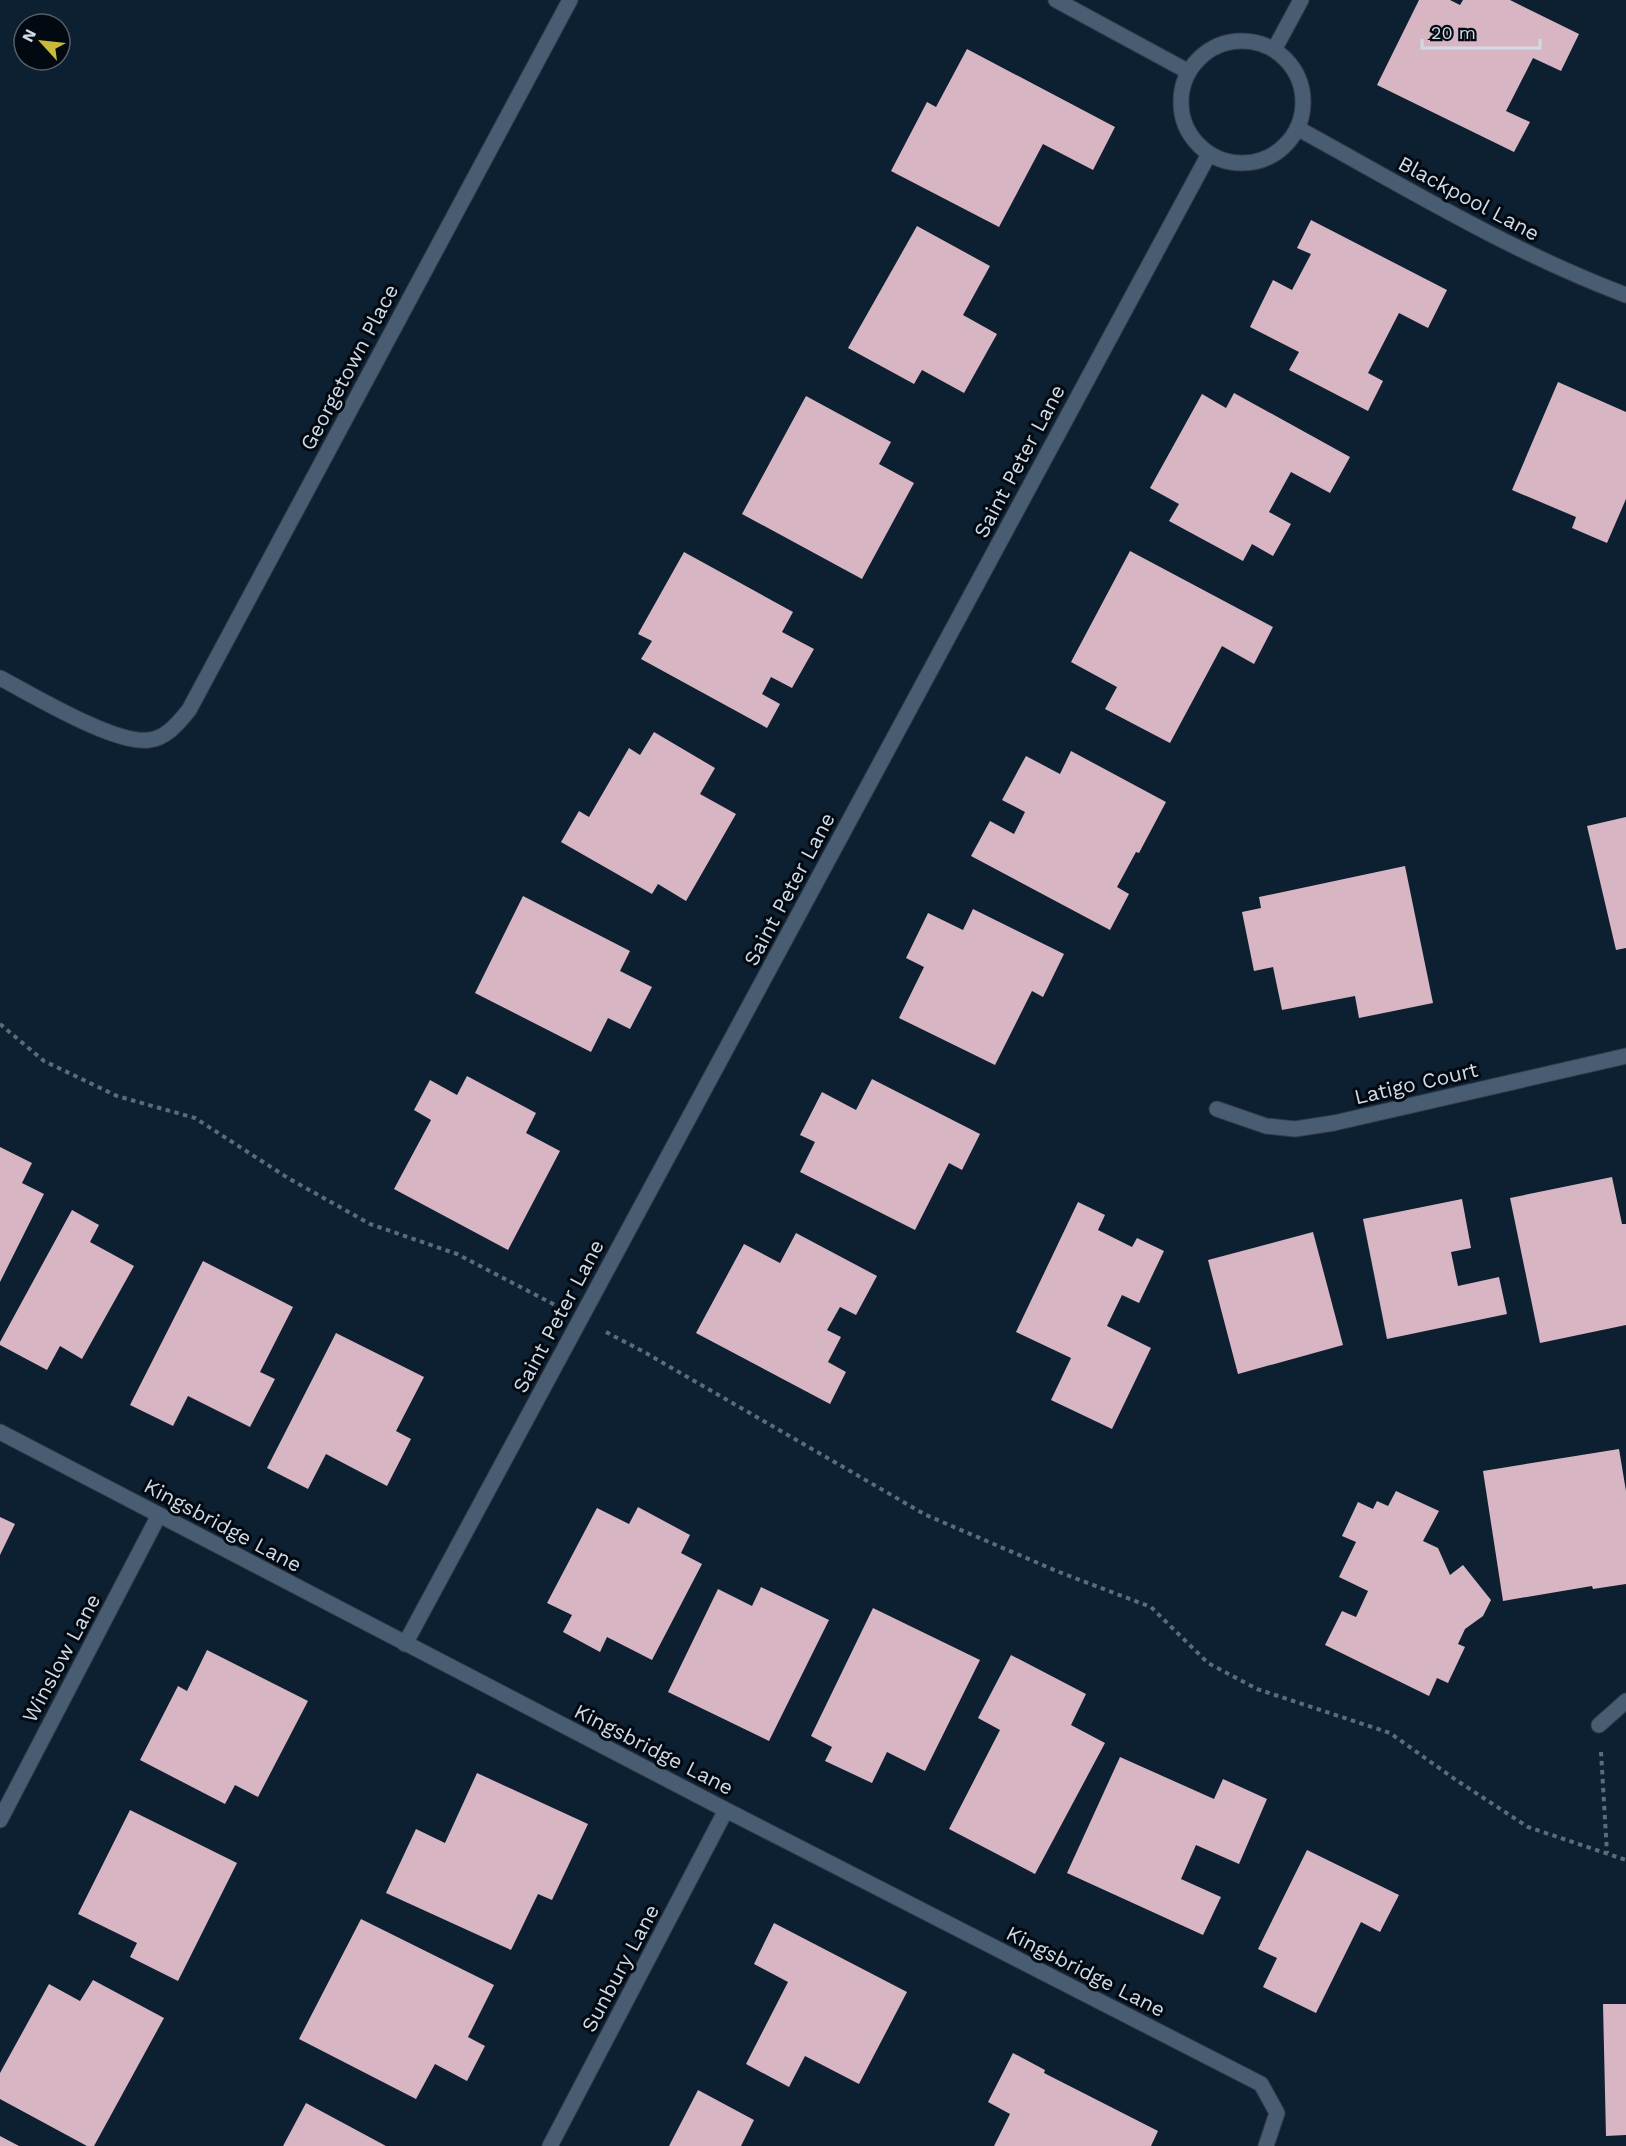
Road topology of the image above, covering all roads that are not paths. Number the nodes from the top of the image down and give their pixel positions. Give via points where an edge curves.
1 (570, 0) edge
2 (1056, 0) edge
3 (1301, 0) edge
4 (1274, 50) junction
5 (1189, 72) junction
6 (1297, 128) junction
7 (1209, 153) junction
8 (1626, 295) edge
9 (0, 678) edge
10 (1626, 1056) edge
11 (1217, 1109) dead end
12 (0, 1432) edge
13 (159, 1515) junction
14 (405, 1644) junction
15 (1626, 1701) edge
16 (1599, 1725) road end
17 (726, 1810) junction
18 (0, 1820) edge
19 (550, 2146) edge
20 (1266, 2146) edge

1 - 9 street, Georgetown Place via 189,710 171,730 150,740 121,737
2 - 5 street
3 - 4 street
4 - 5 street via 1243,41 1227,43 1212,50
4 - 6 street via 1298,76 1303,112
5 - 7 street via 1183,87 1183,117 1189,132
6 - 7 street via 1288,143 1259,161 1225,161
6 - 8 street, Blackpool Lane via 1531,255
7 - 14 street, Saint Peter Lane
10 - 11 street, Latigo Court via 1295,1129 1266,1126
12 - 13 street, Kingsbridge Lane
13 - 14 street, Kingsbridge Lane
13 - 18 street, Winslow Lane
14 - 17 street, Kingsbridge Lane
15 - 16 street
17 - 19 street, Sunbury Lane
17 - 20 street, Kingsbridge Lane via 1261,2084 1277,2113

